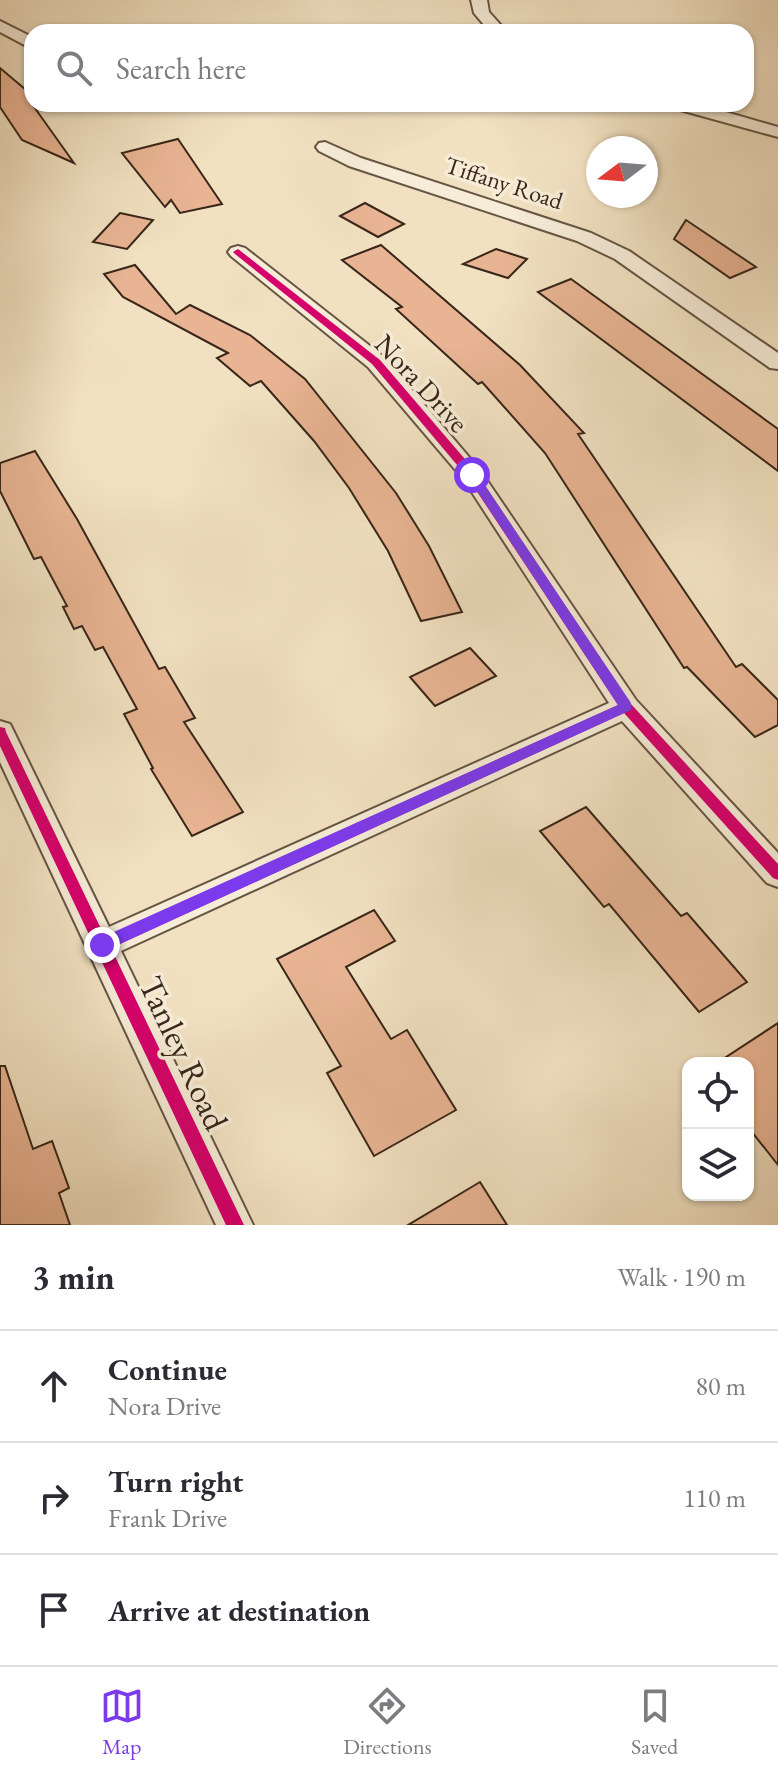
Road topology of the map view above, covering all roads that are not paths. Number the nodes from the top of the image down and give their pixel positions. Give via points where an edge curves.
1 (479, 0) edge
2 (492, 24) edge
3 (0, 26) edge
4 (24, 40) edge
5 (707, 112) edge
6 (778, 132) edge
7 (325, 147) dead end
8 (238, 252) dead end
9 (778, 363) edge
10 (626, 707) junction
11 (0, 732) edge
12 (778, 874) edge
13 (102, 945) junction
14 (235, 1225) edge

1 - 2 street
3 - 4 street
5 - 6 street
7 - 9 street, Tiffany Road via 622,255
8 - 10 street, Nora Drive via 376,362 424,418 472,475
10 - 12 street, Nora Drive
10 - 13 street
11 - 13 street, Tanley Road
13 - 14 street, Tanley Road

